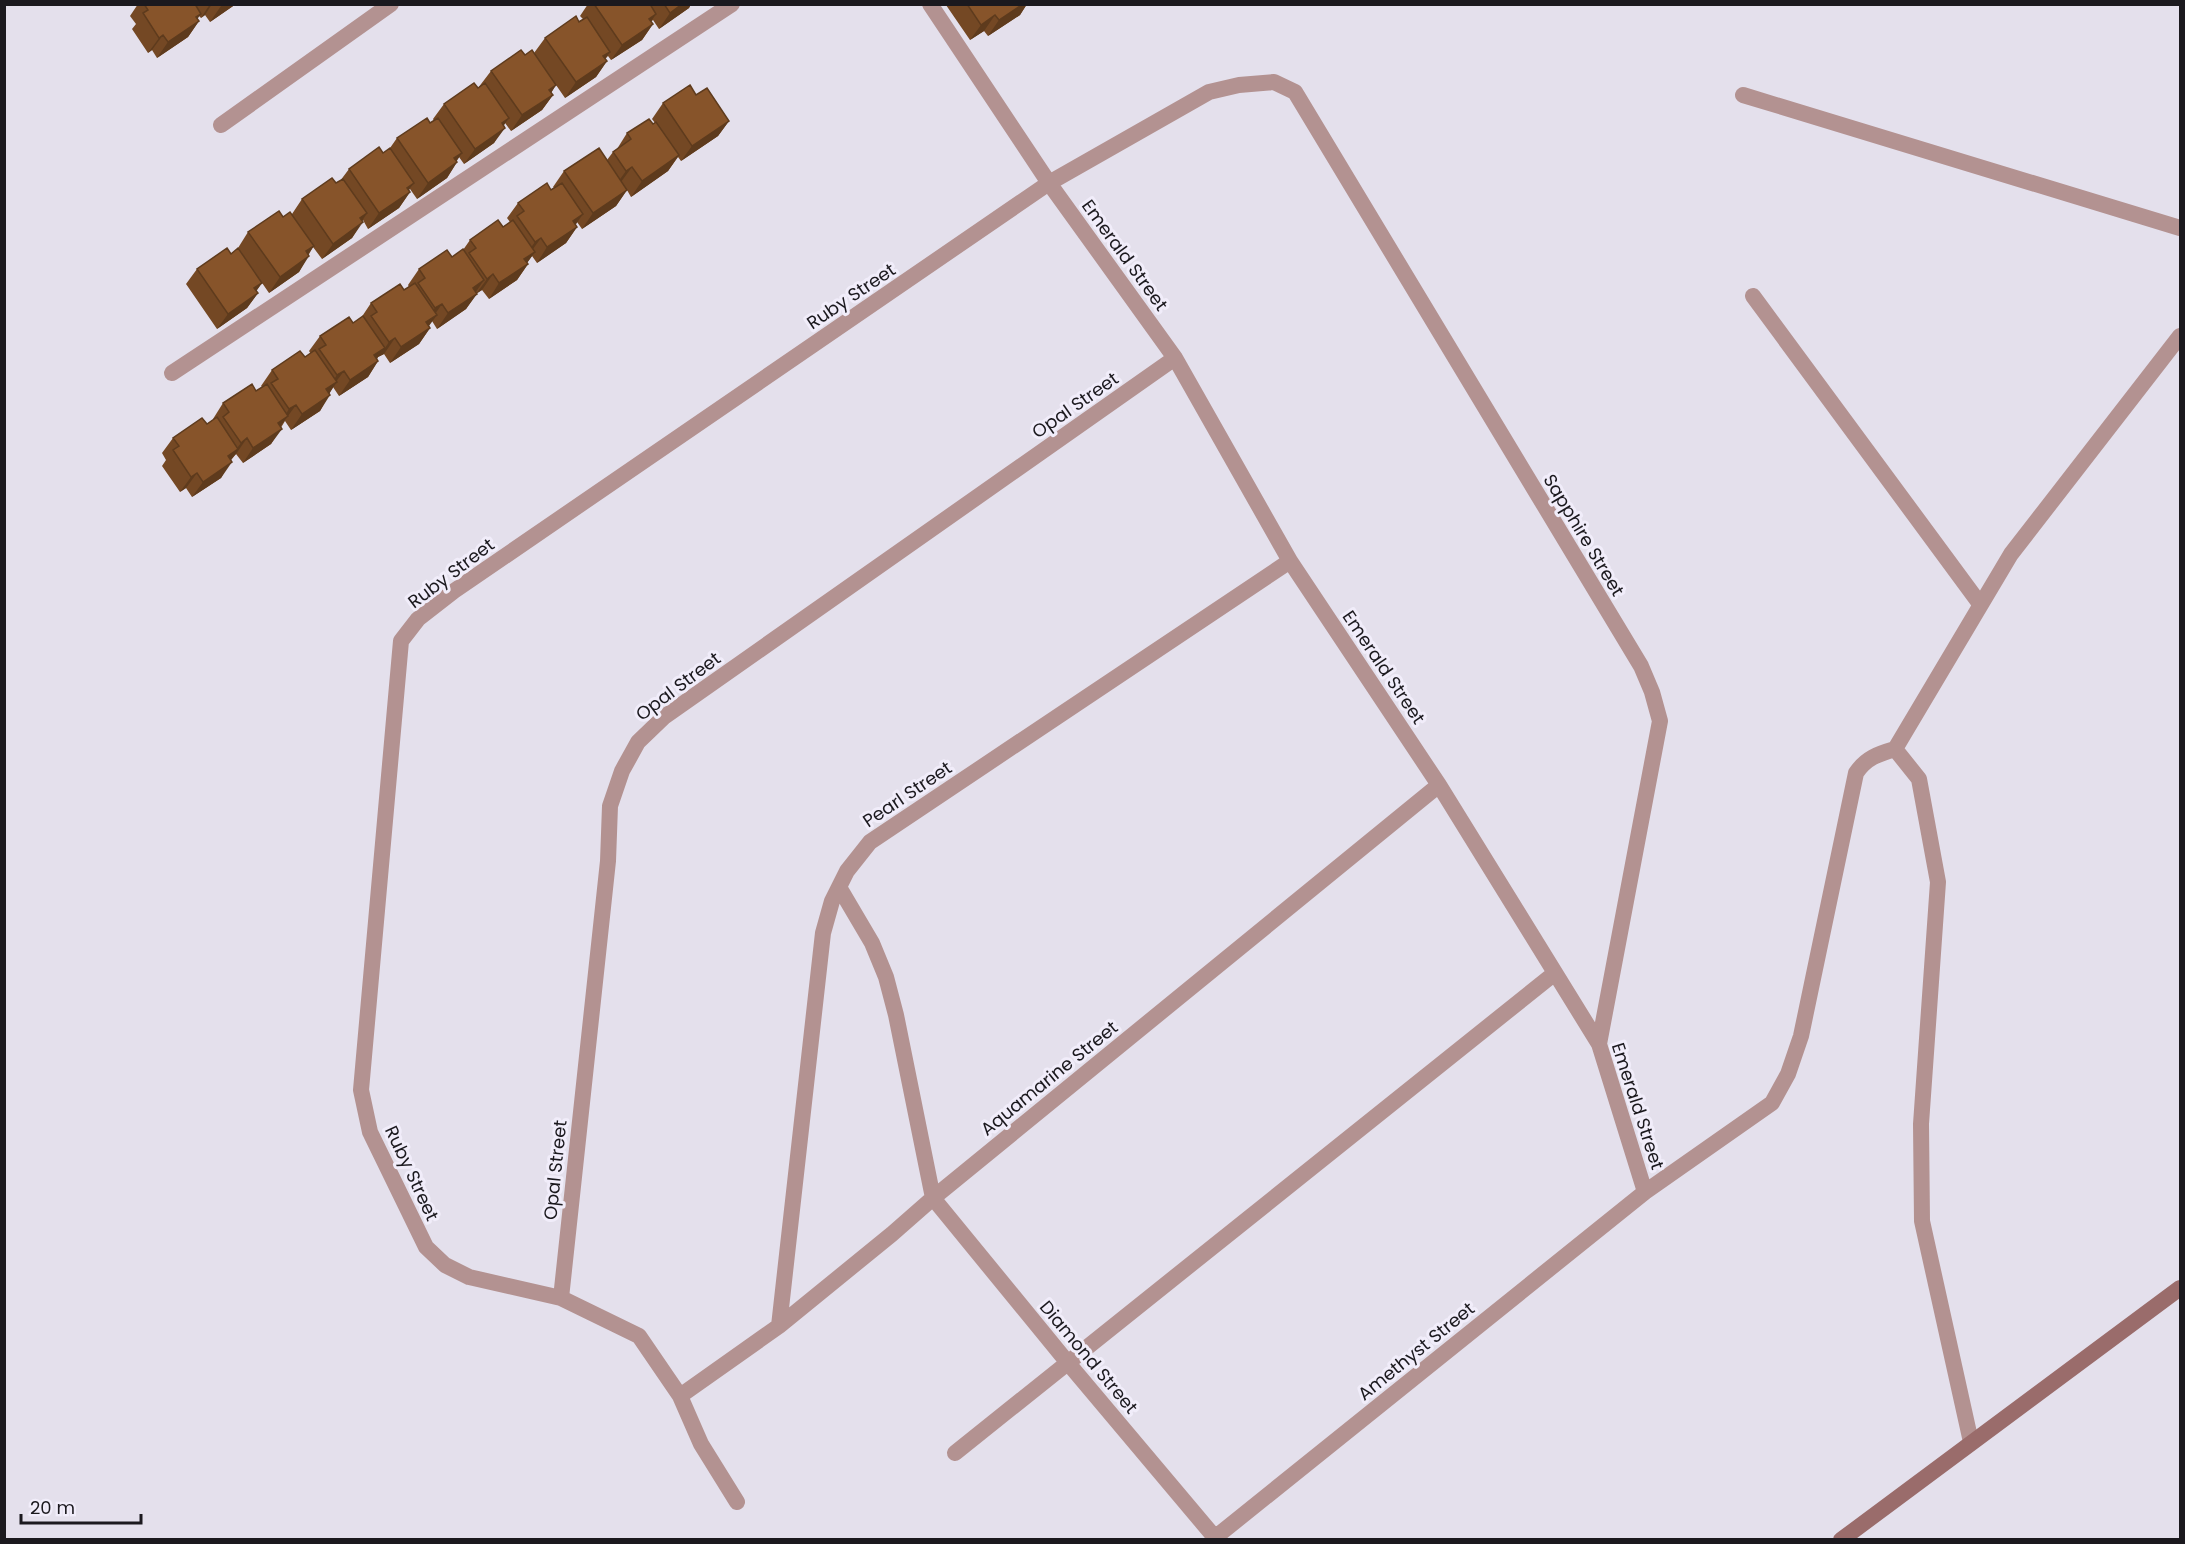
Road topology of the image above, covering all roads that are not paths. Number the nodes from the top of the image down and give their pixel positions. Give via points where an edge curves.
1 (391, 4) edge
2 (732, 4) edge
3 (930, 4) edge
4 (1295, 92) joint
5 (1743, 96) dead end
6 (221, 124) dead end
7 (1049, 183) junction
8 (2181, 228) edge
9 (1753, 296) dead end
10 (2181, 336) edge
11 (1175, 358) junction
12 (172, 373) dead end
13 (1290, 561) junction
14 (1980, 604) junction
15 (1895, 749) junction
16 (1439, 785) junction
17 (839, 887) junction
18 (1555, 973) junction
19 (1599, 1044) junction
20 (1645, 1192) junction
21 (933, 1198) junction
22 (2181, 1288) edge
23 (561, 1298) junction
24 (779, 1326) junction
25 (1068, 1363) junction
26 (680, 1396) junction
27 (1971, 1442) junction
28 (955, 1453) dead end
29 (737, 1502) dead end
30 (1215, 1539) edge
31 (1841, 1539) edge

1 - 6 street
2 - 12 street
3 - 7 street, Emerald Street
4 - 7 street, Ruby Street via 1274,82 1209,92
4 - 19 street, Sapphire Street via 1641,666 1652,693 1660,721
5 - 8 street
7 - 11 street, Emerald Street
7 - 23 street, Ruby Street via 454,591 418,619 401,641 361,1090 370,1132 426,1247 445,1265 469,1277
9 - 14 street
10 - 14 street via 2011,554
11 - 13 street, Emerald Street
11 - 23 street, Opal Street via 664,717 638,742 622,771 610,806 608,861
13 - 16 street, Emerald Street
13 - 17 street, Pearl Street via 870,842
14 - 15 street
15 - 20 street, Amethyst Street via 1876,755 1856,773 1801,1036 1788,1074 1772,1103
15 - 27 street via 1918,779 1938,882 1921,1124 1922,1221
16 - 18 street, Emerald Street
16 - 21 street, Aquamarine Street
17 - 21 street via 872,943 886,977
17 - 24 street, Pearl Street via 823,933
18 - 19 street, Emerald Street
18 - 25 street
19 - 20 street, Emerald Street
20 - 30 street, Amethyst Street
21 - 24 street, Aquamarine Street
21 - 25 street, Diamond Street
22 - 27 main road
23 - 26 street, Ruby Street via 639,1336
24 - 26 street, Aquamarine Street
25 - 28 street
25 - 30 street, Diamond Street
26 - 29 street, Ruby Street via 701,1444
27 - 31 main road

